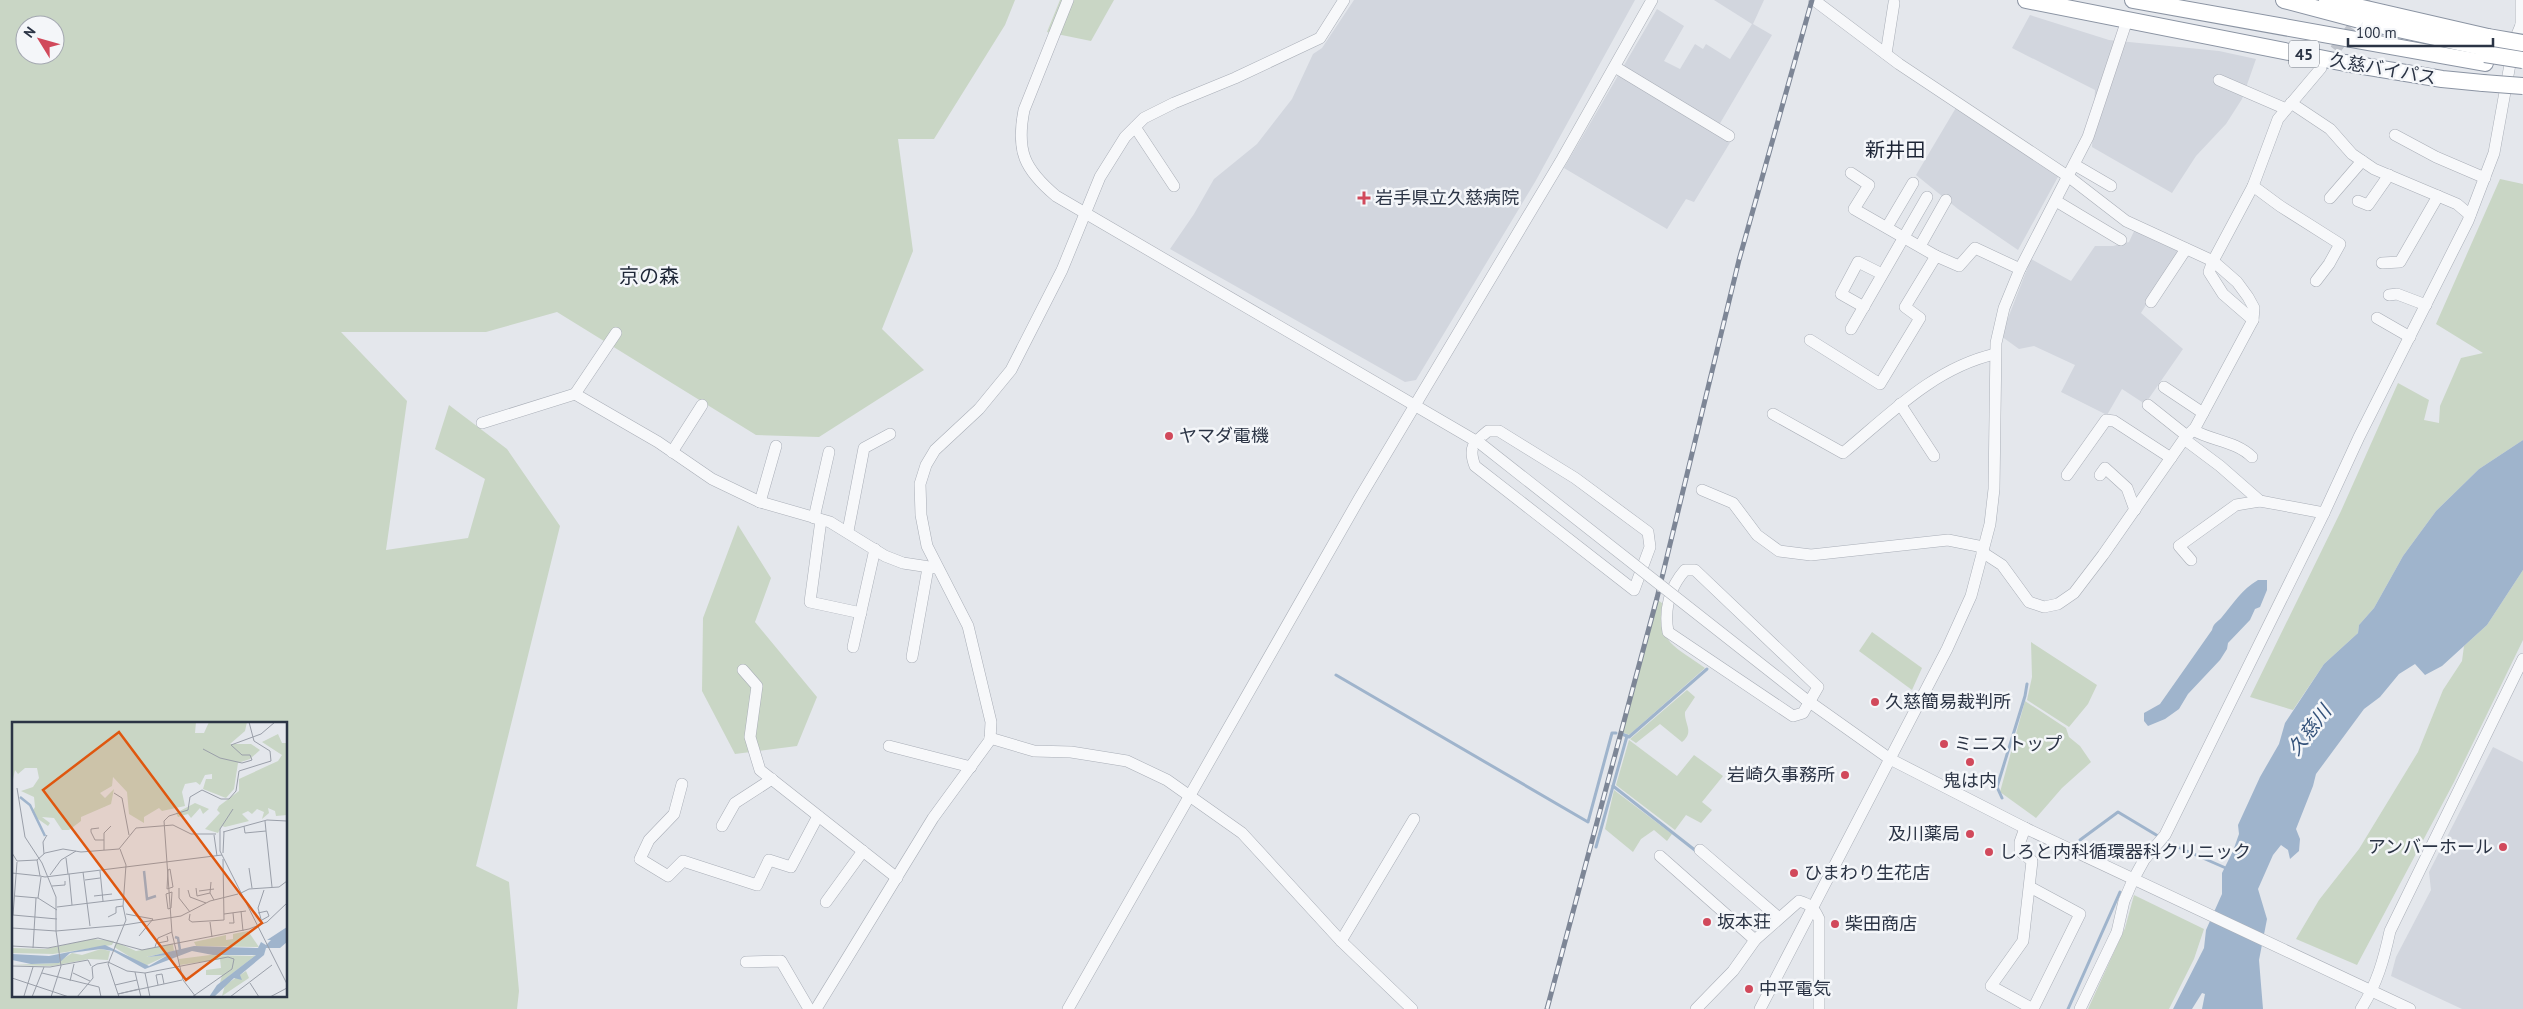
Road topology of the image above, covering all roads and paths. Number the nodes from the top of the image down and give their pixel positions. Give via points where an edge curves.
1 (1068, 0) edge
2 (1344, 0) edge
3 (1652, 0) edge
4 (1814, 0) edge
5 (2026, 0) edge
6 (2132, 0) edge
7 (2284, 0) edge
8 (2327, 0) edge
9 (2521, 0) edge
10 (2137, 1) edge
11 (1894, 3) dead end
12 (2127, 20) junction
13 (2522, 22) edge
14 (2523, 43) edge
15 (2486, 51) junction
16 (1886, 54) junction
17 (2523, 54) edge
18 (2523, 60) edge
19 (1614, 68) junction
20 (2321, 68) tunnel mouth
21 (2523, 70) edge
22 (2219, 80) dead end
23 (2523, 86) edge
24 (2289, 106) junction
25 (1135, 127) junction
26 (2395, 135) dead end
27 (1729, 136) dead end
28 (2362, 161) junction
29 (2075, 165) junction
30 (1851, 173) dead end
31 (2389, 175) junction
32 (2069, 177) junction
33 (2485, 178) junction
34 (1913, 183) dead end
35 (1174, 186) dead end
36 (2111, 186) dead end
37 (2253, 186) junction
38 (2438, 196) junction
39 (1927, 197) dead end
40 (2330, 198) dead end
41 (1946, 200) dead end
42 (2056, 201) junction
43 (2358, 201) dead end
44 (1086, 212) junction
45 (2470, 215) junction
46 (1887, 227) junction
47 (1903, 237) junction
48 (2121, 240) dead end
49 (1920, 246) junction
50 (2186, 249) junction
51 (1936, 256) junction
52 (2212, 261) junction
53 (2382, 262) dead end
54 (2020, 269) junction
55 (1882, 274) junction
56 (2316, 281) dead end
57 (2389, 295) dead end
58 (2150, 302) dead end
59 (2426, 306) junction
60 (1864, 307) junction
61 (2377, 318) dead end
62 (2254, 320) junction
63 (1851, 330) dead end
64 (616, 334) dead end
65 (2410, 337) junction
66 (1810, 340) dead end
67 (1995, 354) junction
68 (2164, 387) dead end
69 (575, 394) junction
70 (1900, 404) junction
71 (702, 405) dead end
72 (1415, 405) junction
73 (2148, 405) dead end
74 (2203, 413) junction
75 (1773, 414) dead end
76 (482, 423) dead end
77 (890, 434) dead end
78 (2188, 435) junction
79 (1478, 442) junction
80 (776, 446) dead end
81 (672, 452) junction
82 (829, 452) dead end
83 (1934, 456) dead end
84 (2252, 457) dead end
85 (2171, 458) junction
86 (2067, 475) dead end
87 (2100, 475) dead end
88 (1702, 490) dead end
89 (2260, 501) junction
90 (760, 502) junction
91 (2136, 510) junction
92 (2324, 514) junction
93 (818, 519) junction
94 (848, 531) junction
95 (875, 549) junction
96 (1983, 550) junction
97 (2190, 560) dead end
98 (932, 568) junction
99 (861, 613) junction
100 (853, 647) dead end
101 (912, 657) dead end
102 (2523, 659) edge
103 (743, 670) dead end
104 (1807, 700) junction
105 (990, 738) junction
106 (889, 746) dead end
107 (1890, 759) junction
108 (971, 767) junction
109 (772, 779) junction
110 (682, 784) dead end
111 (1190, 798) junction
112 (818, 816) junction
113 (1414, 819) dead end
114 (722, 826) dead end
115 (2025, 828) junction
116 (1700, 850) dead end
117 (863, 851) junction
118 (1660, 856) dead end
119 (897, 878) junction
120 (2134, 880) junction
121 (2030, 887) junction
122 (826, 902) dead end
123 (1814, 908) junction
124 (1778, 917) junction
125 (1756, 940) junction
126 (1341, 941) junction
127 (746, 962) dead end
128 (2372, 991) junction
129 (809, 1009) edge
130 (816, 1009) edge
131 (1068, 1009) edge
132 (1412, 1009) edge
133 (1696, 1009) edge
134 (1760, 1009) edge
135 (1819, 1009) edge
136 (2033, 1009) edge
137 (2080, 1009) edge
138 (2361, 1009) edge
139 (2410, 1009) edge

1 - 44 street via 1020,127 1026,165 1036,179 1056,196
2 - 25 street via 1320,38 1235,78 1174,102 1144,118
3 - 19 street
4 - 16 street
5 - 12 highway, 久慈バイパス
6 - 10 highway
6 - 12 highway
7 - 15 highway
8 - 15 highway
9 - 13 street
10 - 15 highway via 2284,26
11 - 16 street
12 - 23 highway, 久慈バイパス / 45, bridge via 2442,79
12 - 29 street via 2088,138
13 - 33 street via 2514,42 2494,153
14 - 15 highway, bridge
15 - 17 highway
15 - 18 highway, bridge
15 - 21 highway
16 - 32 street
19 - 27 street
19 - 72 street
20 - 24 street
22 - 24 street
24 - 28 street via 2330,129
24 - 37 street via 2278,120
25 - 35 street
25 - 44 street via 1108,160
26 - 33 street
28 - 31 street
28 - 40 street
29 - 32 street
29 - 36 street
30 - 46 street via 1869,185 1854,209
31 - 38 street
31 - 43 street via 2368,205
32 - 42 street
32 - 50 street via 2126,220
33 - 45 street
34 - 46 street
37 - 52 street
37 - 56 street via 2340,244
38 - 45 street
38 - 53 street via 2400,262
39 - 47 street
41 - 49 street
42 - 48 street
42 - 54 street
44 - 72 street
44 - 98 street via 1062,270 1011,370 979,409 934,450 926,465 920,484 921,515
45 - 59 street
46 - 47 street
47 - 49 street
47 - 55 street
49 - 51 street
50 - 52 street
50 - 58 street
51 - 54 street via 1959,266 1975,248
51 - 66 street via 1905,307 1920,318 1880,384
52 - 62 street via 2237,282 2248,297 2254,308
52 - 62 street via 2210,272 2223,294
54 - 67 street via 2004,308
55 - 60 street
55 - 60 street via 1858,262 1840,294
57 - 59 street via 2397,294
59 - 65 street
60 - 63 street
61 - 65 street
62 - 74 street
64 - 69 street
65 - 92 street via 2359,436
67 - 70 street via 1932,381
67 - 96 street via 1994,489
68 - 74 street
69 - 76 street
69 - 81 street
70 - 75 street via 1843,453
70 - 83 street
71 - 81 street
72 - 79 street
72 - 111 street
73 - 78 street
74 - 78 street
77 - 94 street via 864,448
78 - 84 street via 2225,440
78 - 85 street
78 - 89 street
79 - 79 street via 1488,431 1499,431 1575,478 1648,532 1650,547 1634,590 1475,466 1471,455
79 - 104 street, bridge
80 - 90 street
81 - 90 street via 712,479
82 - 93 street
85 - 86 street via 2114,421 2106,420
85 - 91 street
87 - 91 street via 2105,468 2127,488
88 - 96 street via 1733,503 1756,535 1779,551 1812,555 1948,540
89 - 92 street
89 - 97 street via 2236,505 2179,546
90 - 93 street
91 - 96 street via 2074,593 2058,604 2044,607 2028,602 2002,565
92 - 120 street via 2165,835 2144,860
93 - 94 street
93 - 99 street via 810,602
94 - 95 street
95 - 98 street via 903,563
95 - 99 street
96 - 107 street via 1971,596
98 - 101 street
98 - 105 street via 968,626 991,722
99 - 100 street
102 - 128 street via 2390,931
103 - 109 street via 757,686 750,737 760,770
104 - 104 street via 1803,713 1793,716 1668,632 1665,617 1676,580 1686,570 1695,570 1818,687
104 - 107 street
105 - 108 street
105 - 111 street via 1034,751 1070,752 1127,761 1167,780
106 - 108 street
107 - 115 street
107 - 123 street
108 - 119 street via 933,818
109 - 112 street
109 - 114 street via 735,803
110 - 112 street via 674,814 649,840 640,859 668,876 683,861 757,885 769,860 791,867
111 - 126 street via 1242,833
111 - 131 street
112 - 117 street
113 - 126 street
115 - 120 street
115 - 121 street via 2020,851 2032,860
116 - 124 street
117 - 119 street
117 - 122 street
118 - 125 street
119 - 130 street
120 - 128 street
120 - 137 street via 2124,900 2117,932
121 - 136 street via 2023,940 1991,986
121 - 136 street via 2080,914
123 - 124 street via 1799,901
123 - 134 street
123 - 135 street via 1819,919
124 - 125 street
125 - 133 street via 1733,971
126 - 132 street
127 - 129 street via 780,961
128 - 138 street
128 - 139 street

